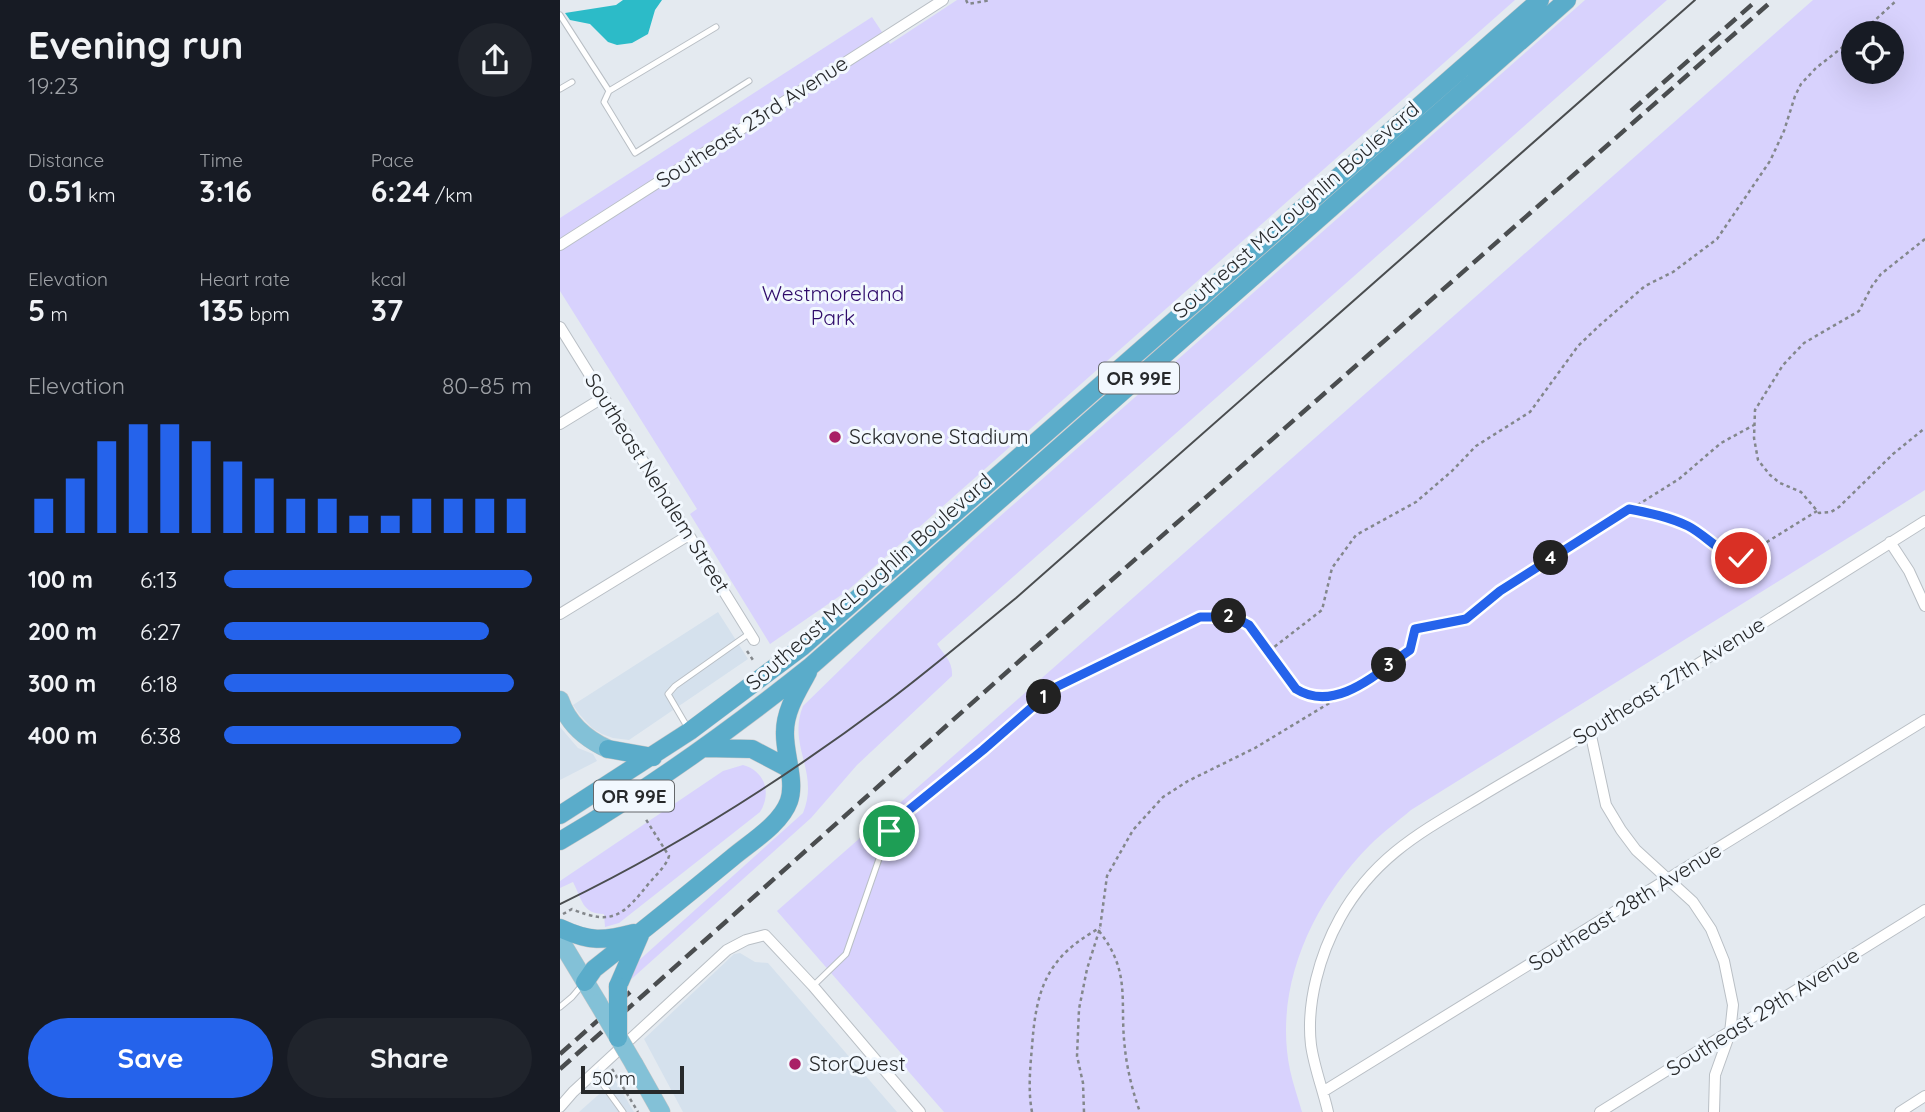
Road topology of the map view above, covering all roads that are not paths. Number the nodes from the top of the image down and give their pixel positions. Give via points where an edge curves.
1 (943, 0) edge
2 (1540, 0) edge
3 (1567, 0) edge
4 (560, 15) edge
5 (716, 27) dead end
6 (750, 81) dead end
7 (572, 82) dead end
8 (560, 89) edge
9 (609, 91) junction
10 (560, 245) edge
11 (560, 327) edge
12 (604, 397) junction
13 (560, 424) edge
14 (1925, 521) edge
15 (689, 535) junction
16 (1890, 542) junction
17 (1925, 606) edge
18 (560, 614) edge
19 (752, 636) joint
20 (811, 666) junction
21 (560, 700) edge
22 (1925, 720) edge
23 (690, 731) junction
24 (1590, 732) junction
25 (705, 748) junction
26 (608, 750) joint
27 (653, 757) junction
28 (788, 768) junction
29 (560, 815) edge
30 (889, 831) road end
31 (560, 841) edge
32 (1668, 879) junction
33 (1925, 910) edge
34 (560, 928) edge
35 (641, 932) junction
36 (560, 940) edge
37 (584, 982) junction
38 (813, 986) junction
39 (560, 1007) edge
40 (1730, 1033) junction
41 (618, 1038) junction
42 (594, 1072) junction
43 (1324, 1091) junction
44 (1925, 1096) edge
45 (560, 1107) edge
46 (623, 1112) edge
47 (661, 1112) edge
48 (920, 1112) edge
49 (1328, 1112) edge
50 (1600, 1112) edge
51 (1714, 1112) edge
52 (1900, 1112) edge

1 - 10 street, Southeast 23rd Avenue
2 - 23 highway, Southeast McLoughlin Boulevard / OR 99E via 857,601
3 - 20 highway, Southeast McLoughlin Boulevard / OR 99E
4 - 9 lane
5 - 9 lane
6 - 9 lane via 635,153 604,102
7 - 8 lane
11 - 12 street, Southeast Nehalem Street
12 - 13 street
12 - 15 street, Southeast Nehalem Street
14 - 16 street, Southeast 27th Avenue
15 - 18 street
15 - 19 street, Southeast Nehalem Street
16 - 17 street
16 - 24 street, Southeast 27th Avenue
19 - 23 lane via 668,694
20 - 25 highway, Southeast McLoughlin Boulevard / OR 99E
20 - 28 highway via 785,723
21 - 26 main road via 580,732
22 - 32 street, Southeast 28th Avenue
23 - 27 highway, Southeast McLoughlin Boulevard / OR 99E
24 - 32 street via 1606,805 1636,850
24 - 43 street, Southeast 27th Avenue via 1410,838 1364,883 1340,917 1315,988 1311,1048
25 - 28 highway via 752,749
25 - 31 highway, Southeast McLoughlin Boulevard / OR 99E
26 - 27 highway
27 - 29 highway, Southeast McLoughlin Boulevard / OR 99E
28 - 35 highway via 792,789 781,815
30 - 38 lane via 846,954
32 - 40 street via 1693,902 1724,961 1733,1005
32 - 43 street, Southeast 28th Avenue
33 - 40 street, Southeast 29th Avenue
34 - 35 highway via 597,940
35 - 37 highway
35 - 41 highway, bridge via 618,986
36 - 37 main road
37 - 39 lane
37 - 41 main road, bridge
38 - 42 street via 765,935 746,940 727,950
38 - 48 street
40 - 50 street, Southeast 29th Avenue
40 - 51 street via 1715,1075
41 - 47 main road, bridge
42 - 45 street
42 - 46 lane
43 - 49 street, Southeast 27th Avenue
44 - 52 street

